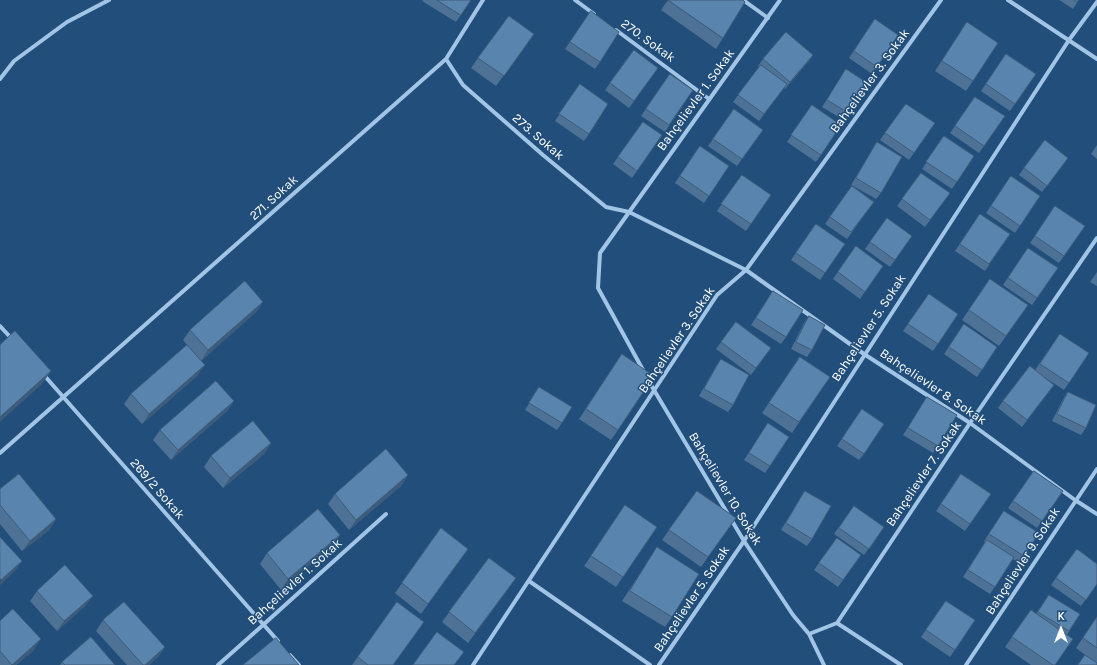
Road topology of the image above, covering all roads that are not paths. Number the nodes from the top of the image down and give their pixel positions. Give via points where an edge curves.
1 (109, 0) edge
2 (483, 0) edge
3 (575, 0) edge
4 (743, 0) edge
5 (780, 0) edge
6 (941, 0) edge
7 (1008, 0) edge
8 (1097, 2) edge
9 (768, 18) junction
10 (600, 19) edge
11 (613, 28) edge
12 (1069, 40) junction
13 (446, 59) junction
14 (1097, 59) edge
15 (0, 79) edge
16 (709, 99) junction
17 (629, 212) junction
18 (1097, 238) edge
19 (746, 270) junction
20 (0, 326) edge
21 (16, 344) edge
22 (864, 354) junction
23 (37, 368) edge
24 (644, 372) edge
25 (647, 378) edge
26 (654, 391) junction
27 (64, 398) junction
28 (970, 423) junction
29 (0, 454) edge
30 (1097, 469) edge
31 (1075, 500) junction
32 (386, 514) dead end
33 (1097, 514) edge
34 (744, 541) junction
35 (529, 580) junction
36 (837, 623) junction
37 (263, 625) junction
38 (809, 634) junction
39 (279, 642) edge
40 (289, 654) edge
41 (218, 665) edge
42 (300, 665) edge
43 (473, 665) edge
44 (650, 665) edge
45 (659, 665) edge
46 (824, 665) edge
47 (901, 665) edge
48 (966, 665) edge

1 - 15 street via 67,22 14,61
2 - 13 street, 271. Sokak
3 - 10 street
4 - 9 street
5 - 9 street, Bahçelievler 1. Sokak
6 - 19 street, Bahçelievler 3. Sokak
7 - 12 street
8 - 12 street, Bahçelievler 5. Sokak
9 - 16 street, Bahçelievler 1. Sokak
11 - 16 street, 270. Sokak
12 - 14 street
12 - 22 street, Bahçelievler 5. Sokak
13 - 17 street, 273. Sokak via 463,85 543,155 606,207
13 - 27 street, 271. Sokak
16 - 17 street, Bahçelievler 1. Sokak
17 - 19 street, Bahçelievler 8. Sokak
17 - 24 street, Bahçelievler 1. Sokak via 600,253 598,288
18 - 28 street, Bahçelievler 7. Sokak
19 - 22 street, Bahçelievler 8. Sokak
19 - 26 street, Bahçelievler 3. Sokak via 717,295
20 - 21 street
22 - 28 street, Bahçelievler 8. Sokak
22 - 34 street, Bahçelievler 5. Sokak
23 - 27 street, 269/2 Sokak
25 - 26 street, Bahçelievler 10. Sokak
26 - 34 street, Bahçelievler 10. Sokak
26 - 35 street, Bahçelievler 3. Sokak
27 - 29 street, 271. Sokak
27 - 37 street, 269/2 Sokak
28 - 31 street, Bahçelievler 8. Sokak
28 - 36 street, Bahçelievler 7. Sokak
30 - 31 street, Bahçelievler 9. Sokak
31 - 33 street, Bahçelievler 8. Sokak
31 - 48 street, Bahçelievler 9. Sokak
32 - 37 street, Bahçelievler 1. Sokak
34 - 38 street, Bahçelievler 10. Sokak via 793,615
34 - 45 street, Bahçelievler 5. Sokak
35 - 43 street, Bahçelievler 3. Sokak
35 - 44 street
36 - 38 street
36 - 47 street
37 - 39 street, 269/2 Sokak
37 - 41 street, Bahçelievler 1. Sokak
38 - 46 street, Bahçelievler 10. Sokak
40 - 42 street

